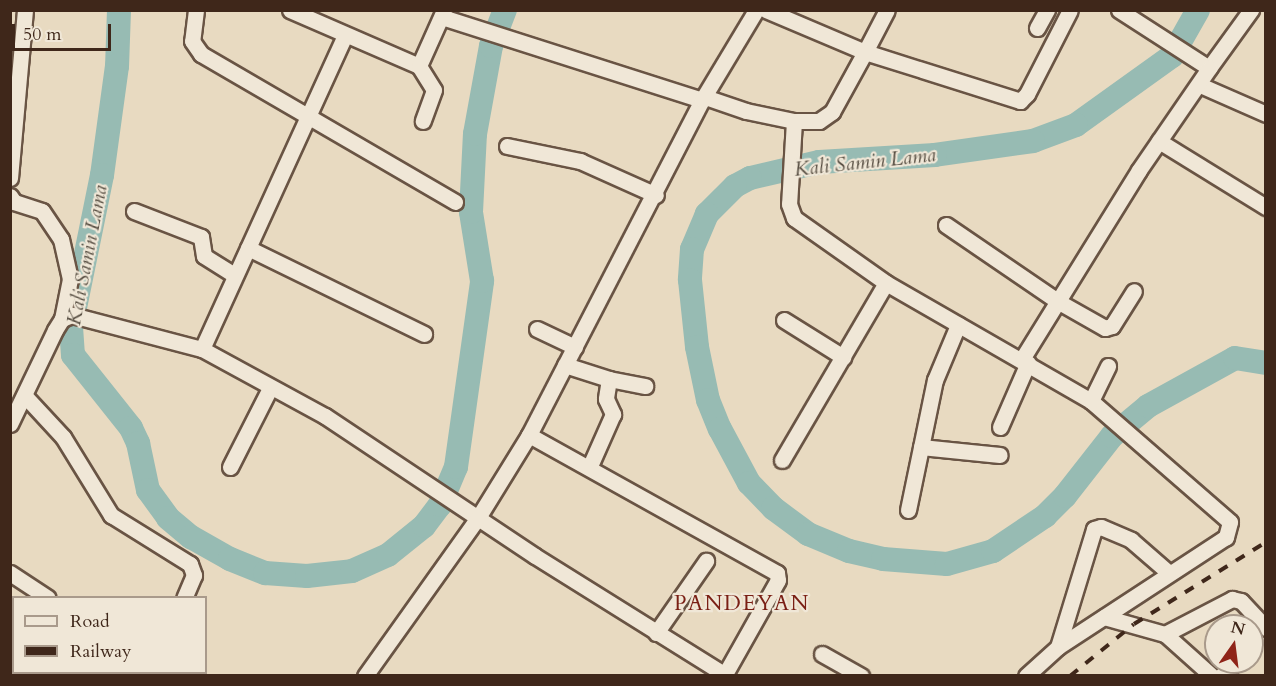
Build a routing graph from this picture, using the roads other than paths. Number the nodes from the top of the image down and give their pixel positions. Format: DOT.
graph roads {
  1 [pos="25,10"];
  2 [pos="196,10"];
  3 [pos="290,10"];
  4 [pos="756,10"];
  5 [pos="766,10"];
  6 [pos="887,10"];
  7 [pos="1047,10"];
  8 [pos="1070,10"];
  9 [pos="1119,10"];
  10 [pos="1251,10"];
  11 [pos="443,14"];
  12 [pos="1037,28"];
  13 [pos="345,35"];
  14 [pos="865,52"];
  15 [pos="419,66"];
  16 [pos="1209,68"];
  17 [pos="1200,85"];
  18 [pos="703,99"];
  19 [pos="1266,114"];
  20 [pos="308,120"];
  21 [pos="423,121"];
  22 [pos="794,121"];
  23 [pos="1159,141"];
  24 [pos="507,146"];
  25 [pos="10,178"];
  26 [pos="656,195"];
  27 [pos="10,196"];
  28 [pos="455,202"];
  29 [pos="1266,207"];
  30 [pos="134,211"];
  31 [pos="946,225"];
  32 [pos="248,248"];
  33 [pos="235,275"];
  34 [pos="886,283"];
  35 [pos="1134,291"];
  36 [pos="1059,302"];
  37 [pos="62,319"];
  38 [pos="784,320"];
  39 [pos="958,326"];
  40 [pos="537,329"];
  41 [pos="424,334"];
  42 [pos="575,347"];
  43 [pos="202,349"];
  44 [pos="843,357"];
  45 [pos="1025,361"];
  46 [pos="565,365"];
  47 [pos="1108,366"];
  48 [pos="609,379"];
  49 [pos="645,386"];
  50 [pos="270,388"];
  51 [pos="25,396"];
  52 [pos="1091,401"];
  53 [pos="10,424"];
  54 [pos="1000,427"];
  55 [pos="529,435"];
  56 [pos="921,447"];
  57 [pos="1000,455"];
  58 [pos="782,460"];
  59 [pos="590,466"];
  60 [pos="230,467"];
  61 [pos="908,510"];
  62 [pos="479,516"];
  63 [pos="706,561"];
  64 [pos="1168,572"];
  65 [pos="10,573"];
  66 [pos="46,596"];
  67 [pos="184,596"];
  68 [pos="1104,617"];
  69 [pos="1266,628"];
  70 [pos="656,633"];
  71 [pos="1165,634"];
  72 [pos="1058,647"];
  73 [pos="822,654"];
  74 [pos="365,675"];
  75 [pos="726,675"];
  76 [pos="861,675"];
  77 [pos="1026,675"];
  78 [pos="1212,675"];
  1 -- 25 [label="street"];
  2 -- 20 [label="street"];
  3 -- 13 [label="street"];
  4 -- 18 [label="street"];
  5 -- 14 [label="street"];
  6 -- 14 [label="street"];
  7 -- 12 [label="street"];
  8 -- 14 [label="street"];
  9 -- 16 [label="street"];
  10 -- 16 [label="street"];
  11 -- 15 [label="street"];
  11 -- 18 [label="street"];
  13 -- 15 [label="street"];
  13 -- 20 [label="street"];
  14 -- 22 [label="street"];
  15 -- 21 [label="street"];
  16 -- 17 [label="street"];
  17 -- 19 [label="street"];
  17 -- 23 [label="street"];
  18 -- 22 [label="street"];
  18 -- 26 [label="street"];
  20 -- 28 [label="street"];
  20 -- 32 [label="street"];
  22 -- 34 [label="street"];
  23 -- 29 [label="street"];
  23 -- 36 [label="street"];
  24 -- 26 [label="street"];
  26 -- 42 [label="street"];
  27 -- 37 [label="street"];
  30 -- 33 [label="street"];
  31 -- 36 [label="street"];
  32 -- 33 [label="street"];
  32 -- 41 [label="street"];
  33 -- 43 [label="street"];
  34 -- 39 [label="street"];
  34 -- 44 [label="street"];
  35 -- 36 [label="street"];
  36 -- 45 [label="street"];
  37 -- 43 [label="street"];
  37 -- 51 [label="street"];
  38 -- 44 [label="street"];
  39 -- 45 [label="street"];
  39 -- 56 [label="street"];
  40 -- 42 [label="street"];
  42 -- 46 [label="street"];
  43 -- 50 [label="street"];
  44 -- 58 [label="street"];
  45 -- 52 [label="street"];
  45 -- 54 [label="street"];
  46 -- 48 [label="street"];
  46 -- 55 [label="street"];
  47 -- 52 [label="street"];
  48 -- 49 [label="street"];
  48 -- 59 [label="street"];
  50 -- 60 [label="street"];
  50 -- 62 [label="street"];
  51 -- 53 [label="street"];
  51 -- 67 [label="street"];
  52 -- 64 [label="street"];
  55 -- 59 [label="street"];
  55 -- 62 [label="street"];
  56 -- 57 [label="street"];
  56 -- 61 [label="street"];
  59 -- 75 [label="street"];
  62 -- 70 [label="street"];
  62 -- 74 [label="street"];
  63 -- 70 [label="street"];
  64 -- 68 [label="street"];
  64 -- 72 [label="street"];
  65 -- 66 [label="street"];
  68 -- 71 [label="street"];
  68 -- 72 [label="street"];
  69 -- 71 [label="street"];
  70 -- 75 [label="street"];
  71 -- 78 [label="street"];
  72 -- 77 [label="street"];
  73 -- 76 [label="street"];
}
